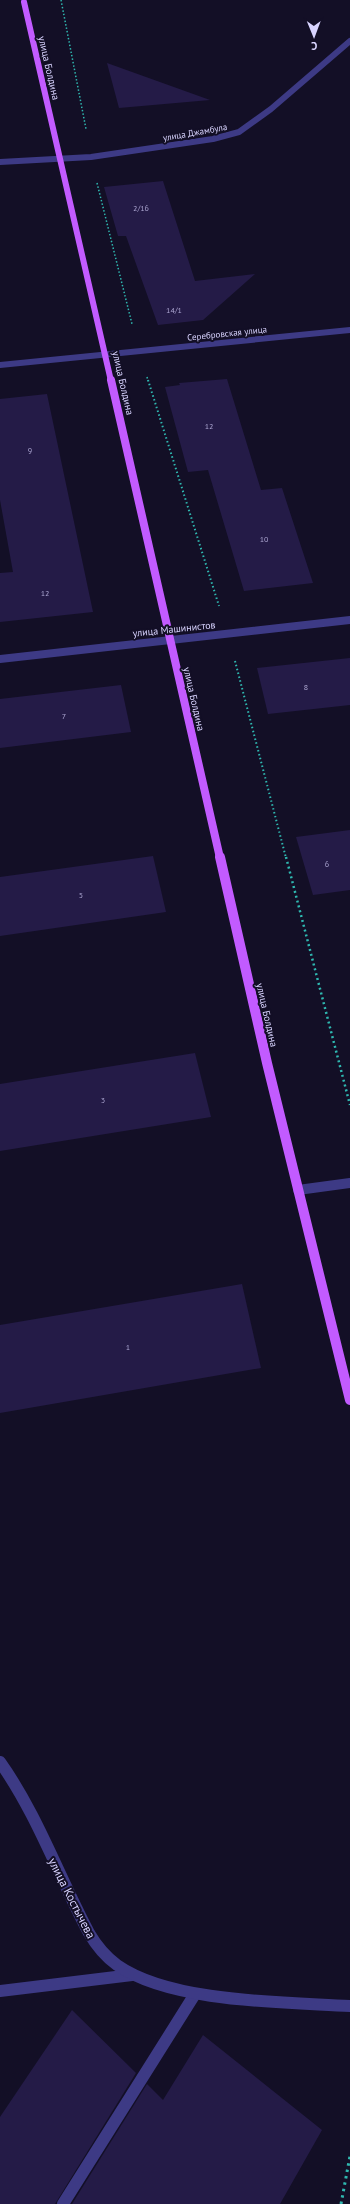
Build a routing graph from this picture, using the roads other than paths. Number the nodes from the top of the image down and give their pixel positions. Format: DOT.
graph roads {
  1 [pos="23,1"];
  2 [pos="350,41"];
  3 [pos="60,158"];
  4 [pos="0,162"];
  5 [pos="350,330"];
  6 [pos="106,356"];
  7 [pos="0,365"];
  8 [pos="350,620"];
  9 [pos="170,641"];
  10 [pos="0,659"];
  11 [pos="350,1183"];
  12 [pos="298,1190"];
  13 [pos="350,1400"];
  14 [pos="0,1762"];
  15 [pos="132,1975"];
  16 [pos="0,1991"];
  17 [pos="195,1994"];
  18 [pos="350,2006"];
  19 [pos="63,2204"];
  1 -- 3 [label="main road, улица Болдина"];
  2 -- 3 [label="street, улица Джамбула"];
  3 -- 4 [label="street, улица Джамбула"];
  3 -- 6 [label="main road, улица Болдина"];
  5 -- 6 [label="street, Серебровская улица"];
  6 -- 7 [label="street, Серебровская улица"];
  6 -- 9 [label="main road, улица Болдина"];
  8 -- 9 [label="street, улица Машинистов"];
  9 -- 10 [label="street, улица Машинистов"];
  9 -- 12 [label="main road, улица Болдина"];
  11 -- 12 [label="street"];
  12 -- 13 [label="main road, улица Болдина"];
  14 -- 15 [label="street, улица Костычева"];
  15 -- 16 [label="street"];
  15 -- 17 [label="street, улица Костычева"];
  17 -- 18 [label="street, улица Костычева"];
  17 -- 19 [label="street"];
}
